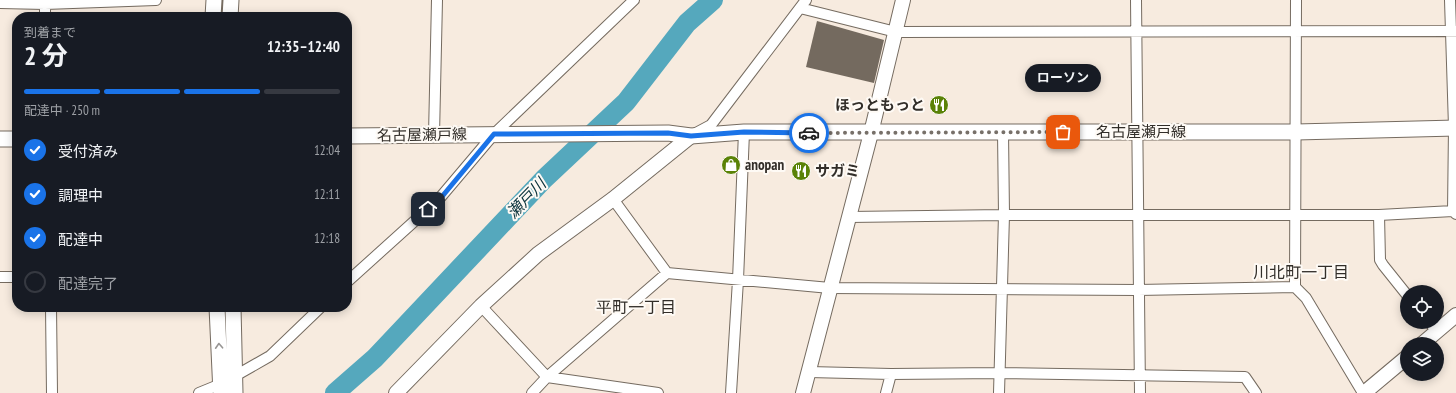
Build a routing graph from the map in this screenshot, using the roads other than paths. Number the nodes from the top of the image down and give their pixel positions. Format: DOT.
graph roads {
  1 [pos="156,0"];
  2 [pos="214,0"];
  3 [pos="231,0"];
  4 [pos="437,0"];
  5 [pos="634,0"];
  6 [pos="904,0"];
  7 [pos="1136,0"];
  8 [pos="1296,0"];
  9 [pos="1450,0"];
  10 [pos="45,2"];
  11 [pos="0,3"];
  12 [pos="803,4"];
  13 [pos="213,12"];
  14 [pos="230,12"];
  15 [pos="896,32"];
  16 [pos="1136,32"];
  17 [pos="1296,32"];
  18 [pos="1453,32"];
  19 [pos="1455,128"];
  20 [pos="744,132"];
  21 [pos="1003,132"];
  22 [pos="1138,132"];
  23 [pos="1296,132"];
  24 [pos="871,133"];
  25 [pos="494,134"];
  26 [pos="434,135"];
  27 [pos="352,136"];
  28 [pos="691,136"];
  29 [pos="12,138"];
  30 [pos="0,139"];
  31 [pos="613,199"];
  32 [pos="1455,212"];
  33 [pos="1004,215"];
  34 [pos="1295,215"];
  35 [pos="1379,215"];
  36 [pos="1138,216"];
  37 [pos="849,217"];
  38 [pos="352,273"];
  39 [pos="667,273"];
  40 [pos="0,277"];
  41 [pos="12,277"];
  42 [pos="738,280"];
  43 [pos="1400,286"];
  44 [pos="1295,287"];
  45 [pos="830,288"];
  46 [pos="1002,289"];
  47 [pos="1138,290"];
  48 [pos="481,306"];
  49 [pos="51,312"];
  50 [pos="217,312"];
  51 [pos="233,312"];
  52 [pos="316,312"];
  53 [pos="1456,315"];
  54 [pos="1444,321"];
  55 [pos="1400,363"];
  56 [pos="809,372"];
  57 [pos="1000,373"];
  58 [pos="891,374"];
  59 [pos="1140,375"];
  60 [pos="234,376"];
  61 [pos="547,377"];
  62 [pos="221,389"];
  63 [pos="52,393"];
  64 [pos="199,393"];
  65 [pos="235,393"];
  66 [pos="396,393"];
  67 [pos="532,393"];
  68 [pos="658,393"];
  69 [pos="731,393"];
  70 [pos="803,393"];
  71 [pos="886,393"];
  72 [pos="999,393"];
  73 [pos="1140,393"];
  74 [pos="1256,393"];
  75 [pos="1364,393"];
  1 -- 10 [label="street"];
  2 -- 13 [label="main road"];
  3 -- 14 [label="main road"];
  4 -- 26 [label="street"];
  5 -- 25 [label="street"];
  6 -- 15 [label="street"];
  7 -- 16 [label="street"];
  8 -- 17 [label="street"];
  9 -- 18 [label="street"];
  10 -- 11 [label="street"];
  12 -- 15 [label="street"];
  12 -- 28 [label="street"];
  15 -- 16 [label="street"];
  15 -- 24 [label="street"];
  16 -- 17 [label="street"];
  16 -- 22 [label="street"];
  17 -- 18 [label="street"];
  17 -- 23 [label="street"];
  18 -- 19 [label="street"];
  19 -- 23 [label="main road, 名古屋瀬戸線"];
  19 -- 32 [label="street"];
  20 -- 24 [label="main road, 名古屋瀬戸線"];
  20 -- 28 [label="main road, 名古屋瀬戸線"];
  20 -- 42 [label="street"];
  21 -- 22 [label="main road, 名古屋瀬戸線"];
  21 -- 24 [label="main road, 名古屋瀬戸線"];
  21 -- 33 [label="street"];
  22 -- 23 [label="main road, 名古屋瀬戸線"];
  22 -- 36 [label="street"];
  23 -- 34 [label="street"];
  24 -- 37 [label="street"];
  25 -- 26 [label="main road, 名古屋瀬戸線"];
  25 -- 28 [label="main road, 名古屋瀬戸線"];
  25 -- 38 [label="street"];
  26 -- 27 [label="main road, 名古屋瀬戸線"];
  28 -- 31 [label="street"];
  29 -- 30 [label="main road"];
  31 -- 39 [label="street"];
  31 -- 48 [label="street"];
  32 -- 35 [label="street"];
  33 -- 36 [label="street"];
  33 -- 37 [label="street"];
  33 -- 46 [label="street"];
  34 -- 35 [label="street"];
  34 -- 36 [label="street"];
  34 -- 44 [label="street"];
  35 -- 43 [label="street"];
  36 -- 47 [label="street"];
  37 -- 45 [label="street"];
  39 -- 42 [label="street"];
  39 -- 61 [label="street"];
  40 -- 41 [label="street"];
  42 -- 45 [label="street"];
  42 -- 69 [label="street"];
  44 -- 47 [label="street"];
  44 -- 75 [label="street"];
  45 -- 46 [label="street"];
  45 -- 56 [label="street"];
  46 -- 47 [label="street"];
  46 -- 57 [label="street"];
  47 -- 59 [label="street"];
  48 -- 61 [label="street"];
  48 -- 66 [label="street"];
  49 -- 63 [label="street"];
  62 -- 50 [label="main road, one-way"];
  51 -- 60 [label="main road"];
  52 -- 60 [label="street"];
  53 -- 54 [label="street"];
  55 -- 75 [label="street"];
  56 -- 58 [label="street"];
  56 -- 70 [label="street"];
  57 -- 58 [label="street"];
  57 -- 59 [label="street"];
  57 -- 72 [label="street"];
  58 -- 71 [label="street"];
  59 -- 73 [label="street"];
  59 -- 74 [label="street"];
  60 -- 65 [label="main road"];
  61 -- 67 [label="street"];
  61 -- 68 [label="street"];
  62 -- 64 [label="street"];
}
